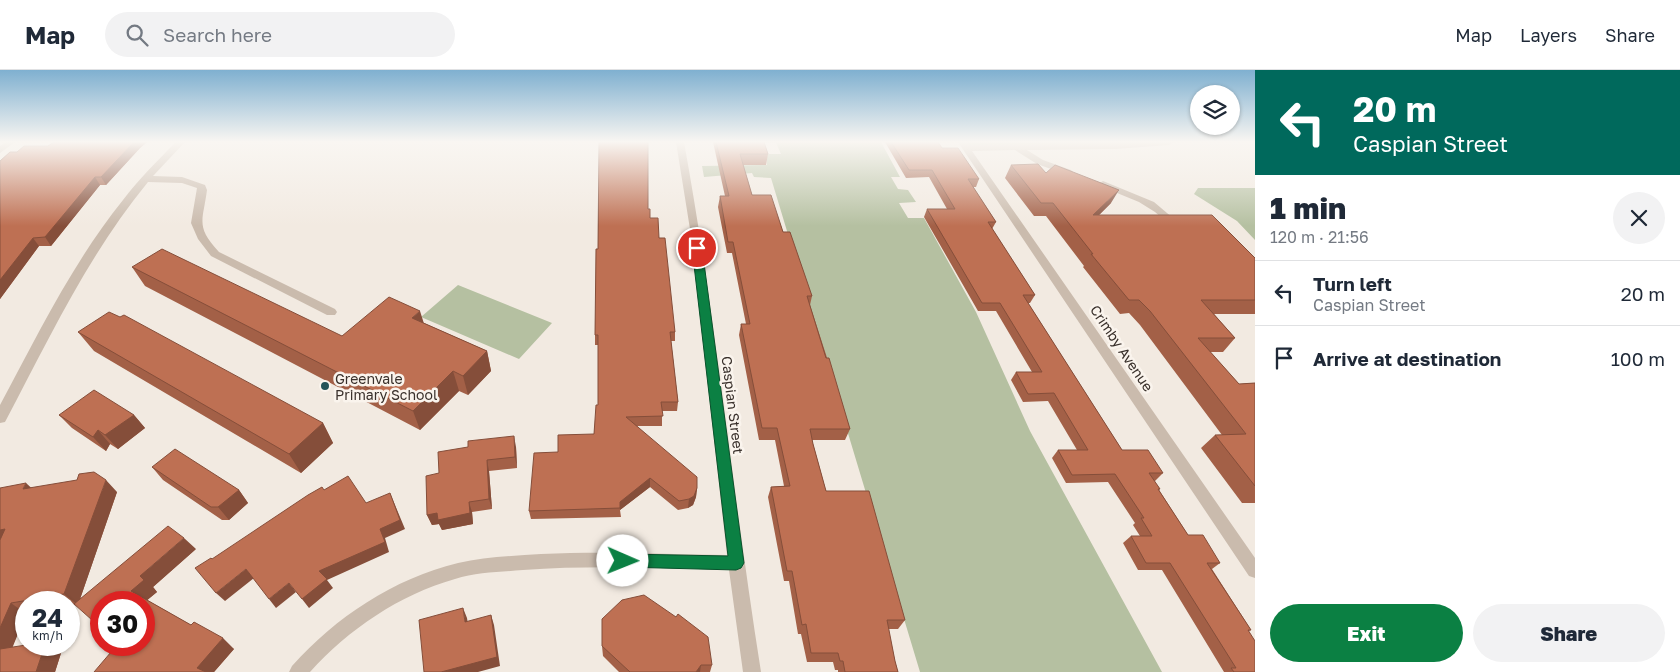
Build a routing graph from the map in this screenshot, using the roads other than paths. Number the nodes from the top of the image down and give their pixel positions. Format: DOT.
graph roads {
  1 [pos="154,170"];
  2 [pos="685,170"];
  3 [pos="981,170"];
  4 [pos="1063,170"];
  5 [pos="1074,174"];
  6 [pos="145,179"];
  7 [pos="1092,180"];
  8 [pos="1175,224"];
  9 [pos="331,312"];
  10 [pos="0,418"];
  11 [pos="736,563"];
  12 [pos="1255,572"];
  13 [pos="298,672"];
  14 [pos="752,672"];
  1 -- 6 [label="street"];
  2 -- 11 [label="street, Caspian Street"];
  3 -- 12 [label="street, Crimby Avenue"];
  4 -- 5 [label="street"];
  6 -- 9 [label="street"];
  6 -- 10 [label="street"];
  7 -- 8 [label="street"];
  11 -- 13 [label="street"];
  11 -- 14 [label="street, Caspian Street"];
}
